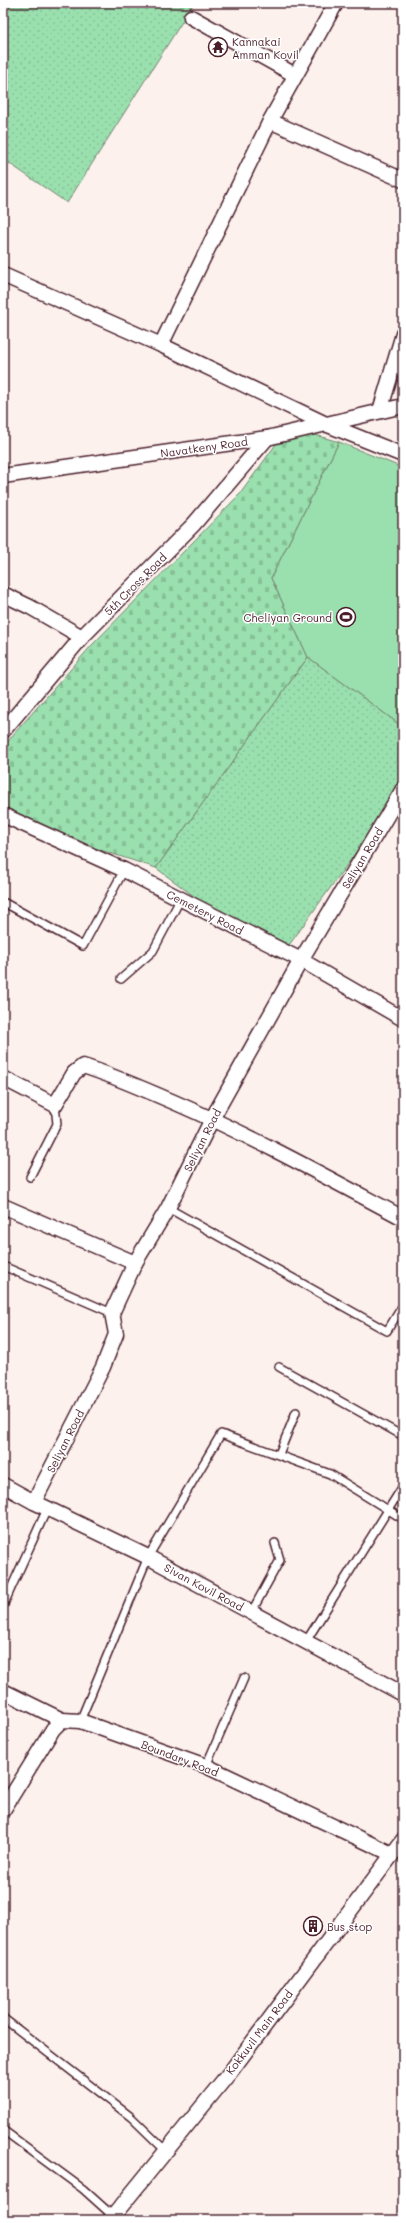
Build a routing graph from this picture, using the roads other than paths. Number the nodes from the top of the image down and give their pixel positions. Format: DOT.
graph roads {
  1 [pos="336,3"];
  2 [pos="191,17"];
  3 [pos="295,75"];
  4 [pos="270,121"];
  5 [pos="403,180"];
  6 [pos="3,275"];
  7 [pos="403,334"];
  8 [pos="161,345"];
  9 [pos="403,406"];
  10 [pos="380,410"];
  11 [pos="328,424"];
  12 [pos="267,438"];
  13 [pos="403,455"];
  14 [pos="3,476"];
  15 [pos="3,594"];
  16 [pos="82,637"];
  17 [pos="3,731"];
  18 [pos="403,789"];
  19 [pos="3,814"];
  20 [pos="124,870"];
  21 [pos="180,900"];
  22 [pos="3,902"];
  23 [pos="301,960"];
  24 [pos="121,979"];
  25 [pos="403,1019"];
  26 [pos="3,1078"];
  27 [pos="55,1104"];
  28 [pos="212,1119"];
  29 [pos="30,1177"];
  30 [pos="3,1206"];
  31 [pos="168,1208"];
  32 [pos="403,1218"];
  33 [pos="135,1263"];
  34 [pos="3,1266"];
  35 [pos="403,1305"];
  36 [pos="112,1313"];
  37 [pos="279,1367"];
  38 [pos="296,1412"];
  39 [pos="403,1436"];
  40 [pos="279,1454"];
  41 [pos="3,1485"];
  42 [pos="403,1486"];
  43 [pos="34,1502"];
  44 [pos="47,1509"];
  45 [pos="388,1509"];
  46 [pos="403,1519"];
  47 [pos="275,1543"];
  48 [pos="148,1557"];
  49 [pos="3,1606"];
  50 [pos="251,1613"];
  51 [pos="305,1643"];
  52 [pos="244,1678"];
  53 [pos="3,1691"];
  54 [pos="403,1694"];
  55 [pos="62,1720"];
  56 [pos="80,1721"];
  57 [pos="206,1766"];
  58 [pos="3,1810"];
  59 [pos="403,1840"];
  60 [pos="392,1854"];
  61 [pos="3,2018"];
  62 [pos="3,2130"];
  63 [pos="166,2151"];
  64 [pos="111,2218"];
  1 -- 3 [label="street"];
  2 -- 3 [label="street"];
  3 -- 4 [label="street"];
  4 -- 5 [label="street"];
  4 -- 8 [label="street"];
  6 -- 8 [label="street"];
  7 -- 10 [label="street"];
  8 -- 11 [label="street"];
  9 -- 10 [label="street, Navatkeny Road"];
  10 -- 11 [label="street, Navatkeny Road"];
  11 -- 12 [label="street, Navatkeny Road"];
  11 -- 13 [label="street"];
  12 -- 14 [label="street, Navatkeny Road"];
  12 -- 16 [label="street, 5th Cross Road"];
  15 -- 16 [label="street"];
  16 -- 17 [label="street, 5th Cross Road"];
  18 -- 23 [label="street, Seliyan Road"];
  19 -- 20 [label="street, Cemetery Road"];
  20 -- 21 [label="street, Cemetery Road"];
  20 -- 22 [label="lane"];
  21 -- 23 [label="street, Cemetery Road"];
  21 -- 24 [label="lane"];
  23 -- 25 [label="street, Cemetery Road"];
  23 -- 28 [label="street, Seliyan Road"];
  26 -- 27 [label="street"];
  27 -- 28 [label="street"];
  27 -- 29 [label="lane"];
  28 -- 31 [label="street, Seliyan Road"];
  28 -- 32 [label="street"];
  30 -- 33 [label="street"];
  31 -- 33 [label="street, Seliyan Road"];
  31 -- 35 [label="lane"];
  33 -- 36 [label="street, Seliyan Road"];
  34 -- 36 [label="lane"];
  36 -- 43 [label="street, Seliyan Road"];
  37 -- 39 [label="lane"];
  38 -- 40 [label="lane"];
  40 -- 45 [label="lane"];
  40 -- 48 [label="lane"];
  41 -- 43 [label="street, Sivan Kovil Road"];
  42 -- 45 [label="lane"];
  43 -- 44 [label="street, Sivan Kovil Road"];
  44 -- 48 [label="street, Sivan Kovil Road"];
  44 -- 49 [label="lane"];
  45 -- 46 [label="lane"];
  45 -- 51 [label="lane"];
  47 -- 50 [label="lane"];
  48 -- 50 [label="street, Sivan Kovil Road"];
  48 -- 56 [label="lane"];
  50 -- 51 [label="street, Sivan Kovil Road"];
  51 -- 54 [label="street, Sivan Kovil Road"];
  52 -- 57 [label="lane"];
  53 -- 55 [label="street"];
  55 -- 56 [label="street, Boundary Road"];
  55 -- 58 [label="street"];
  56 -- 57 [label="street, Boundary Road"];
  57 -- 60 [label="street, Boundary Road"];
  59 -- 60 [label="street, Kokkuvil Main Road"];
  60 -- 63 [label="street, Kokkuvil Main Road"];
  61 -- 63 [label="lane"];
  62 -- 64 [label="lane"];
  63 -- 64 [label="street, Kokkuvil Main Road"];
}
